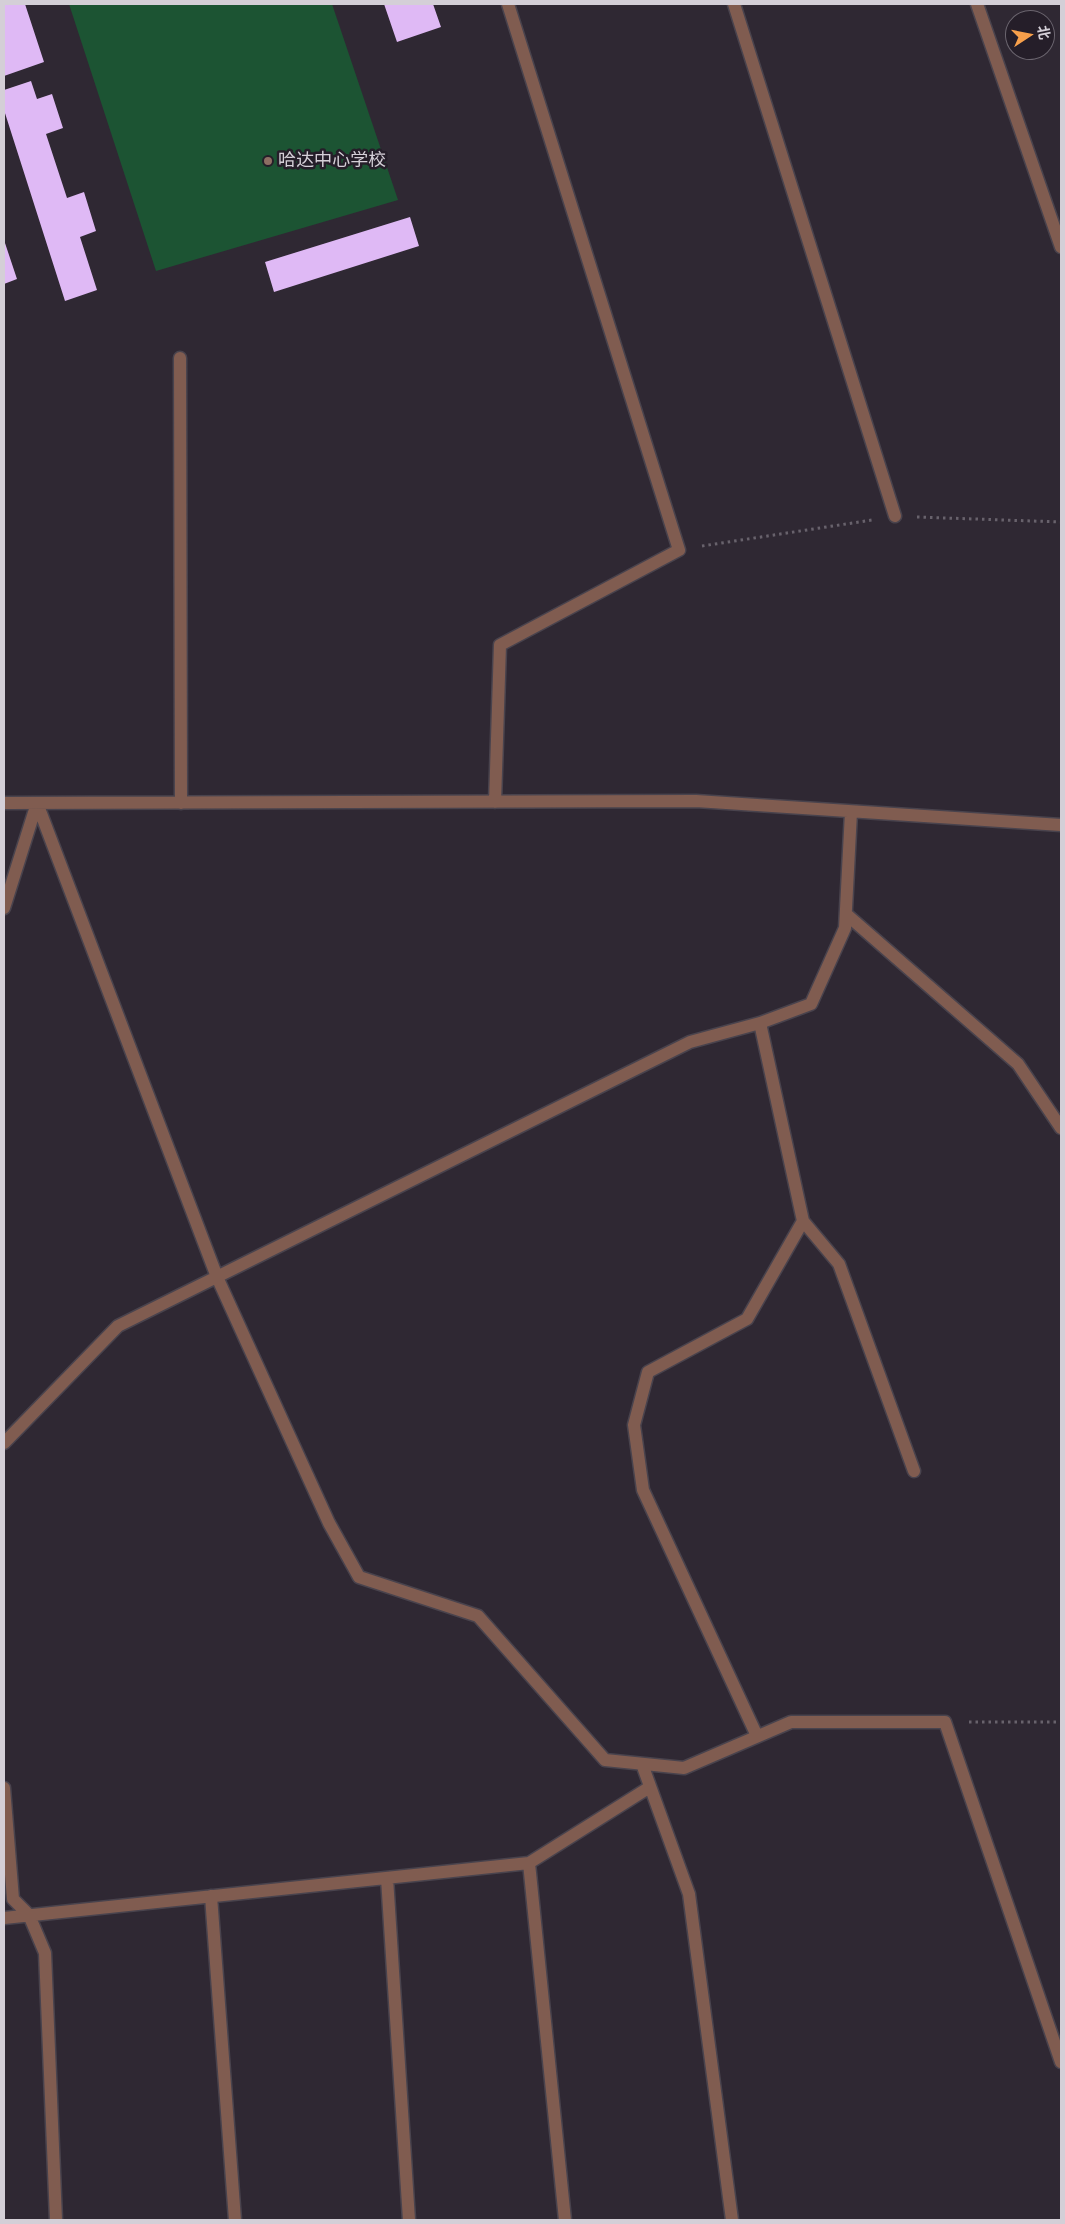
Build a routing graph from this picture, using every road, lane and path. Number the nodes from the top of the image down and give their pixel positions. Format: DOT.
graph roads {
  1 [pos="508,4"];
  2 [pos="734,4"];
  3 [pos="977,4"];
  4 [pos="1061,247"];
  5 [pos="180,358"];
  6 [pos="895,516"];
  7 [pos="1061,522"];
  8 [pos="680,550"];
  9 [pos="495,802"];
  10 [pos="37,803"];
  11 [pos="181,803"];
  12 [pos="4,804"];
  13 [pos="850,812"];
  14 [pos="1061,825"];
  15 [pos="4,908"];
  16 [pos="846,914"];
  17 [pos="760,1023"];
  18 [pos="1061,1128"];
  19 [pos="803,1221"];
  20 [pos="217,1277"];
  21 [pos="4,1443"];
  22 [pos="914,1471"];
  23 [pos="945,1722"];
  24 [pos="1061,1722"];
  25 [pos="757,1736"];
  26 [pos="642,1764"];
  27 [pos="650,1787"];
  28 [pos="4,1788"];
  29 [pos="528,1863"];
  30 [pos="387,1878"];
  31 [pos="211,1896"];
  32 [pos="29,1915"];
  33 [pos="4,1918"];
  34 [pos="1061,2062"];
  35 [pos="56,2220"];
  36 [pos="235,2220"];
  37 [pos="409,2220"];
  38 [pos="565,2220"];
  39 [pos="732,2220"];
  1 -- 8 [label="street"];
  2 -- 6 [label="street"];
  3 -- 4 [label="street"];
  5 -- 11 [label="street"];
  6 -- 7 [label="path"];
  6 -- 8 [label="path"];
  8 -- 9 [label="street"];
  9 -- 11 [label="street"];
  9 -- 13 [label="street"];
  10 -- 11 [label="street"];
  10 -- 12 [label="street"];
  10 -- 15 [label="street"];
  10 -- 20 [label="street"];
  13 -- 14 [label="street"];
  13 -- 16 [label="street"];
  16 -- 17 [label="street"];
  16 -- 18 [label="street"];
  17 -- 19 [label="street"];
  17 -- 20 [label="street"];
  19 -- 22 [label="street"];
  19 -- 25 [label="street"];
  20 -- 21 [label="street"];
  20 -- 26 [label="street"];
  23 -- 24 [label="path"];
  23 -- 25 [label="street"];
  23 -- 34 [label="street"];
  25 -- 26 [label="street"];
  26 -- 27 [label="street"];
  27 -- 29 [label="street"];
  27 -- 39 [label="street"];
  28 -- 32 [label="street"];
  29 -- 30 [label="street"];
  29 -- 38 [label="street"];
  30 -- 31 [label="street"];
  30 -- 37 [label="street"];
  31 -- 32 [label="street"];
  31 -- 36 [label="street"];
  32 -- 33 [label="street"];
  32 -- 35 [label="street"];
}
